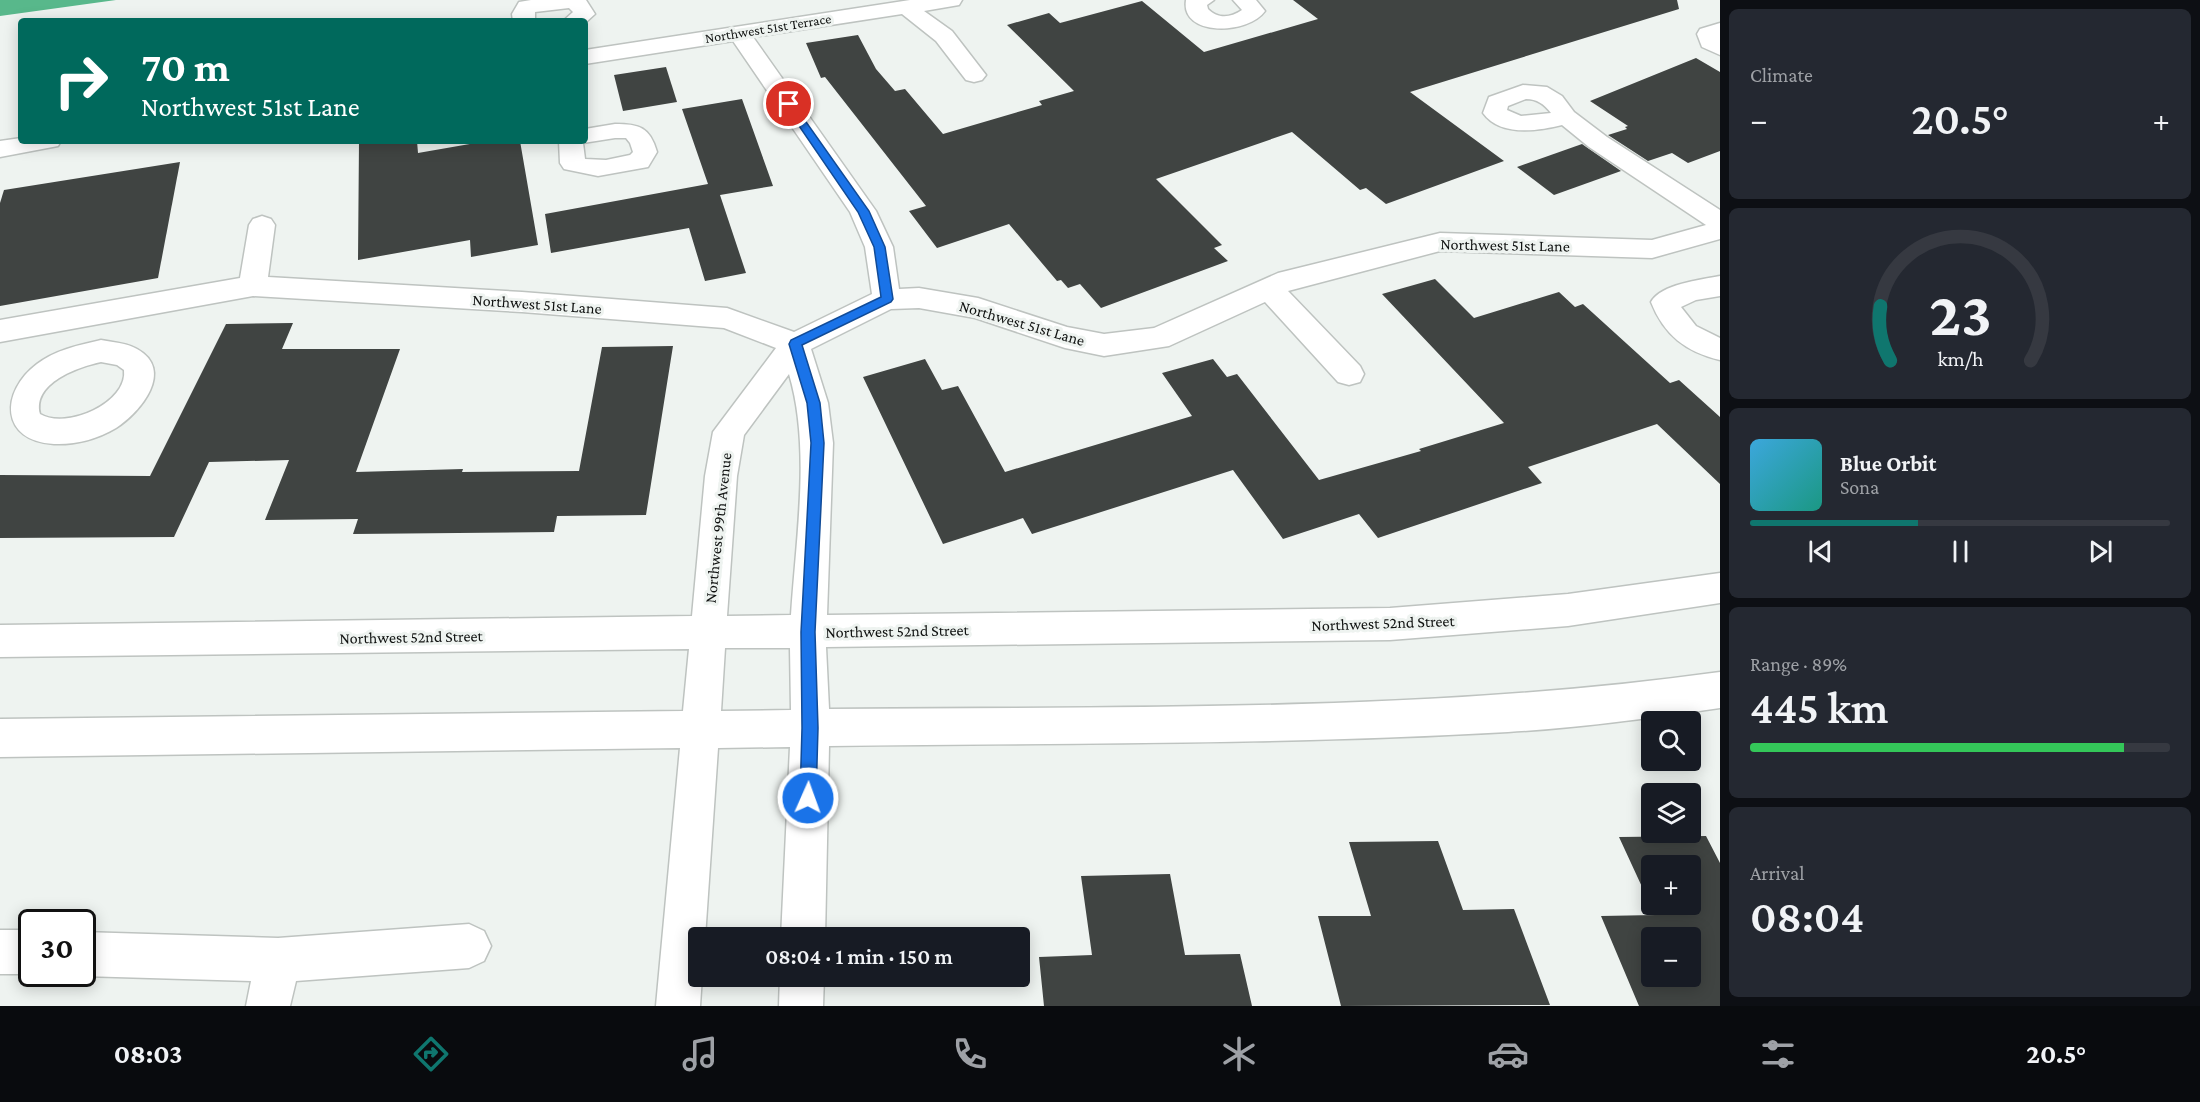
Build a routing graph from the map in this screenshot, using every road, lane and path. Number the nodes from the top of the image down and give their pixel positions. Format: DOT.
graph roads {
  1 [pos="951,0"];
  2 [pos="1203,0"];
  3 [pos="1244,0"];
  4 [pos="906,7"];
  5 [pos="848,8"];
  6 [pos="524,18"];
  7 [pos="578,18"];
  8 [pos="1720,30"];
  9 [pos="739,33"];
  10 [pos="1720,48"];
  11 [pos="588,57"];
  12 [pos="974,75"];
  13 [pos="1566,117"];
  14 [pos="588,136"];
  15 [pos="31,144"];
  16 [pos="571,144"];
  17 [pos="0,149"];
  18 [pos="1720,222"];
  19 [pos="262,225"];
  20 [pos="1720,230"];
  21 [pos="1672,270"];
  22 [pos="253,286"];
  23 [pos="1720,286"];
  24 [pos="1269,289"];
  25 [pos="887,299"];
  26 [pos="90,315"];
  27 [pos="0,331"];
  28 [pos="795,344"];
  29 [pos="1720,349"];
  30 [pos="82,355"];
  31 [pos="1348,374"];
  32 [pos="1720,588"];
  33 [pos="808,632"];
  34 [pos="708,634"];
  35 [pos="0,642"];
  36 [pos="1720,690"];
  37 [pos="810,728"];
  38 [pos="701,729"];
  39 [pos="0,738"];
  40 [pos="803,927"];
  41 [pos="469,946"];
  42 [pos="0,951"];
  43 [pos="18,952"];
  44 [pos="96,954"];
  45 [pos="278,960"];
  46 [pos="802,987"];
  47 [pos="267,1006"];
  48 [pos="678,1006"];
  49 [pos="801,1006"];
  1 -- 4 [label="street, Northwest 51st Terrace"];
  2 -- 3 [label="street"];
  4 -- 5 [label="street, Northwest 51st Terrace"];
  4 -- 12 [label="street"];
  5 -- 9 [label="street, Northwest 51st Terrace"];
  6 -- 7 [label="street"];
  8 -- 10 [label="street"];
  9 -- 11 [label="street, Northwest 51st Terrace"];
  9 -- 25 [label="street"];
  13 -- 18 [label="street"];
  14 -- 16 [label="street"];
  15 -- 17 [label="street"];
  19 -- 22 [label="street"];
  20 -- 21 [label="street, Northwest 51st Lane"];
  21 -- 23 [label="street"];
  21 -- 24 [label="street, Northwest 51st Lane"];
  21 -- 29 [label="street"];
  22 -- 26 [label="street, Northwest 51st Lane"];
  22 -- 28 [label="street, Northwest 51st Lane"];
  24 -- 25 [label="street, Northwest 51st Lane"];
  24 -- 31 [label="street"];
  25 -- 28 [label="street, Northwest 51st Lane"];
  26 -- 27 [label="street, Northwest 51st Lane"];
  26 -- 30 [label="street"];
  28 -- 33 [label="street"];
  28 -- 34 [label="street, Northwest 99th Avenue"];
  32 -- 33 [label="street, Northwest 52nd Street"];
  33 -- 34 [label="street, Northwest 52nd Street"];
  33 -- 37 [label="street"];
  34 -- 35 [label="street, Northwest 52nd Street"];
  34 -- 38 [label="street, Northwest 99th Avenue"];
  36 -- 37 [label="street"];
  37 -- 38 [label="street"];
  37 -- 40 [label="street"];
  38 -- 39 [label="street"];
  38 -- 48 [label="street, Northwest 99th Avenue"];
  41 -- 45 [label="street"];
  42 -- 43 [label="street"];
  44 -- 45 [label="street"];
  45 -- 47 [label="street"];
  46 -- 49 [label="street"];
}
